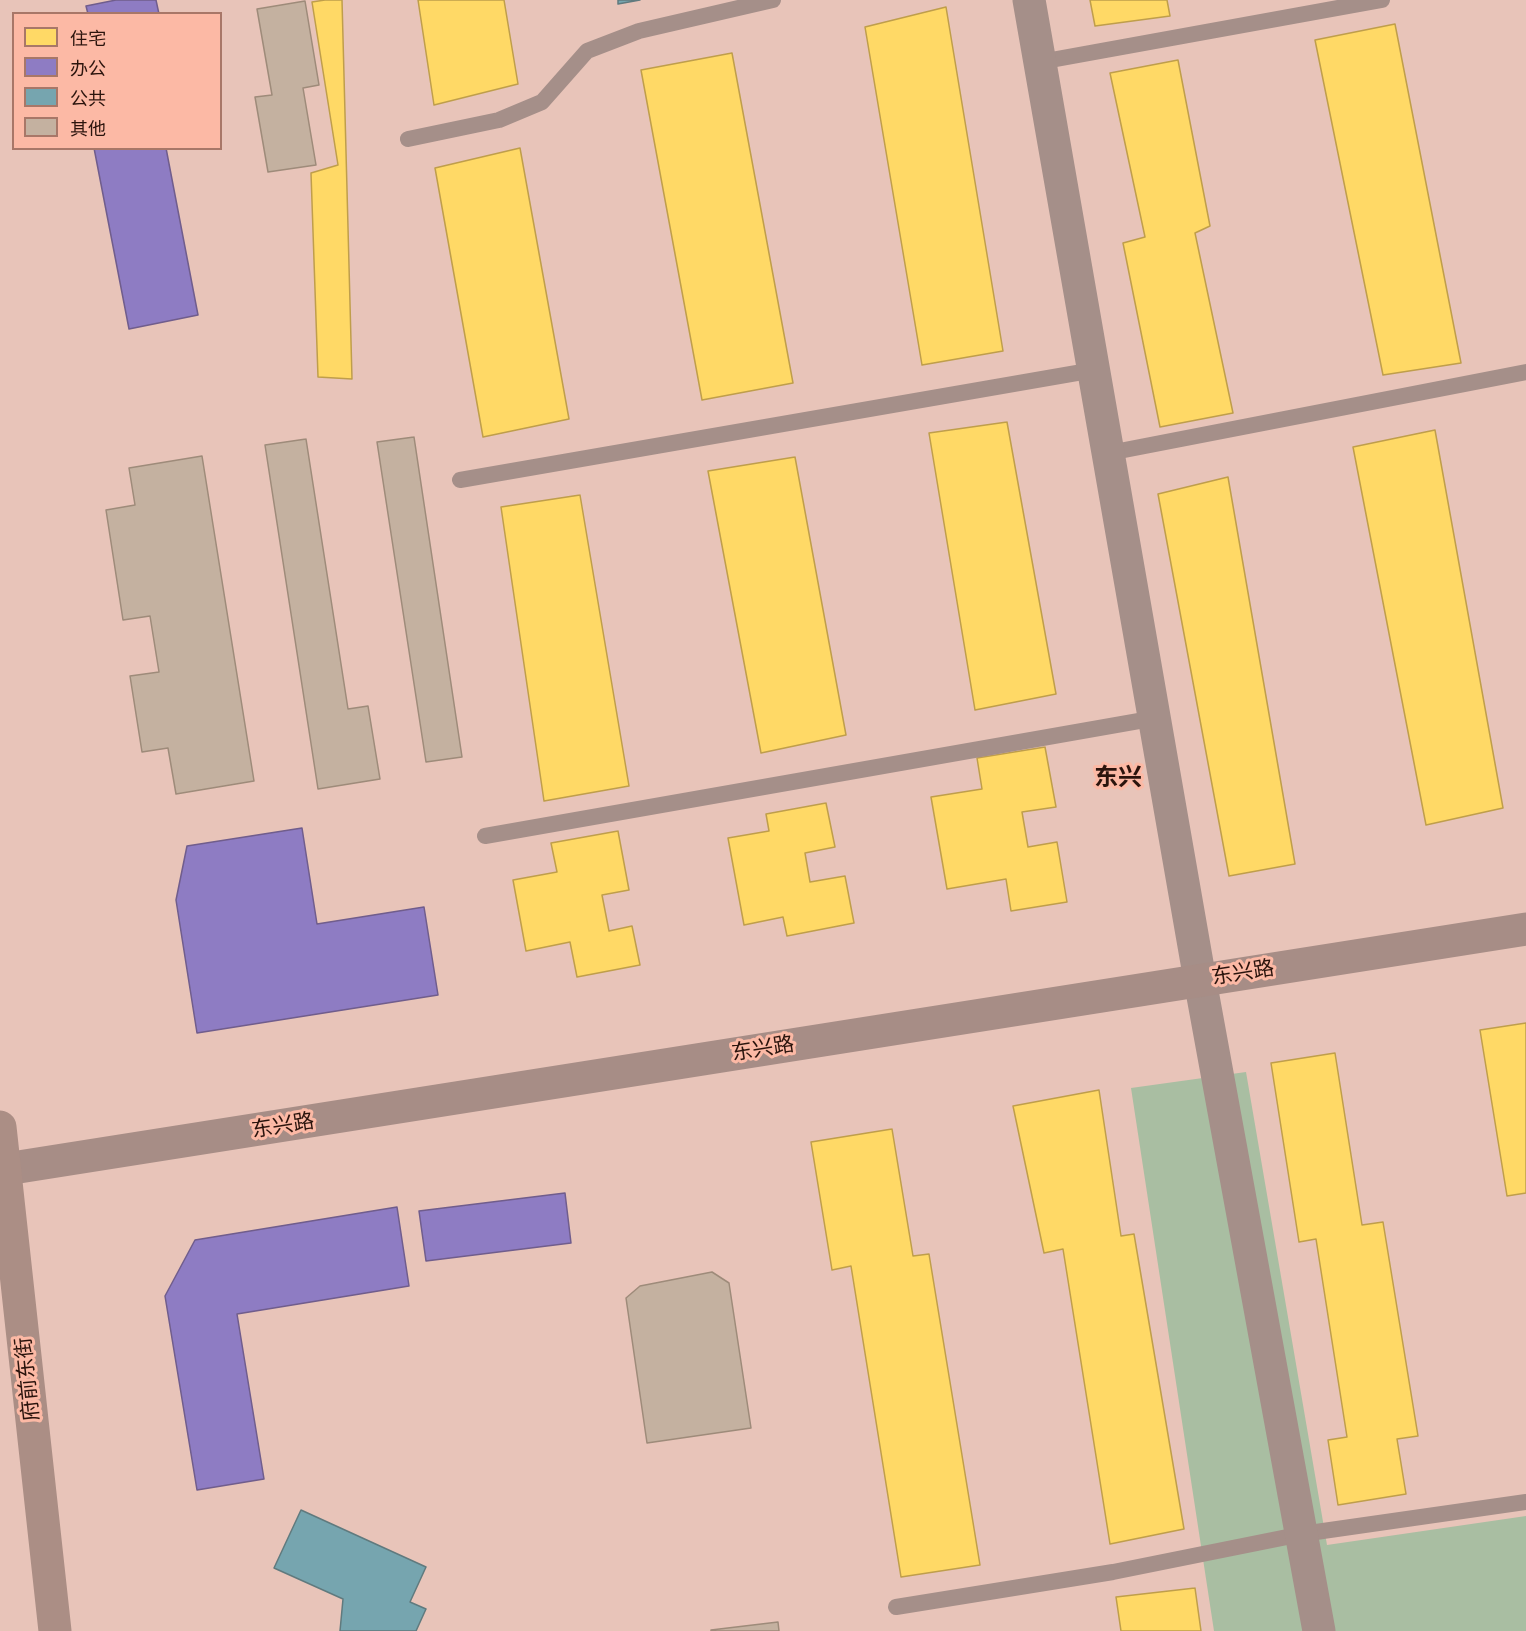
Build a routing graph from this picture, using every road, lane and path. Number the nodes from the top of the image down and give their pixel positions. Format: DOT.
graph roads {
  1 [pos="773,0"];
  2 [pos="1029,0"];
  3 [pos="1382,0"];
  4 [pos="1040,62"];
  5 [pos="408,139"];
  6 [pos="1094,370"];
  7 [pos="1526,372"];
  8 [pos="1109,453"];
  9 [pos="460,480"];
  10 [pos="1156,718"];
  11 [pos="485,836"];
  12 [pos="1526,929"];
  13 [pos="1200,980"];
  14 [pos="0,1127"];
  15 [pos="3,1170"];
  16 [pos="1526,1502"];
  17 [pos="1302,1534"];
  18 [pos="896,1607"];
  19 [pos="55,1631"];
  20 [pos="1319,1631"];
  1 -- 5 [label="lane"];
  2 -- 4 [label="street"];
  3 -- 4 [label="lane"];
  4 -- 6 [label="street"];
  6 -- 8 [label="street"];
  6 -- 9 [label="lane"];
  7 -- 8 [label="lane"];
  8 -- 10 [label="street"];
  10 -- 11 [label="lane"];
  10 -- 13 [label="street"];
  12 -- 13 [label="street, 东兴路"];
  13 -- 15 [label="street, 东兴路"];
  13 -- 17 [label="street"];
  14 -- 15 [label="main road, 府前东街"];
  15 -- 19 [label="main road, 府前东街"];
  16 -- 17 [label="lane"];
  17 -- 18 [label="lane"];
  17 -- 20 [label="street"];
}
